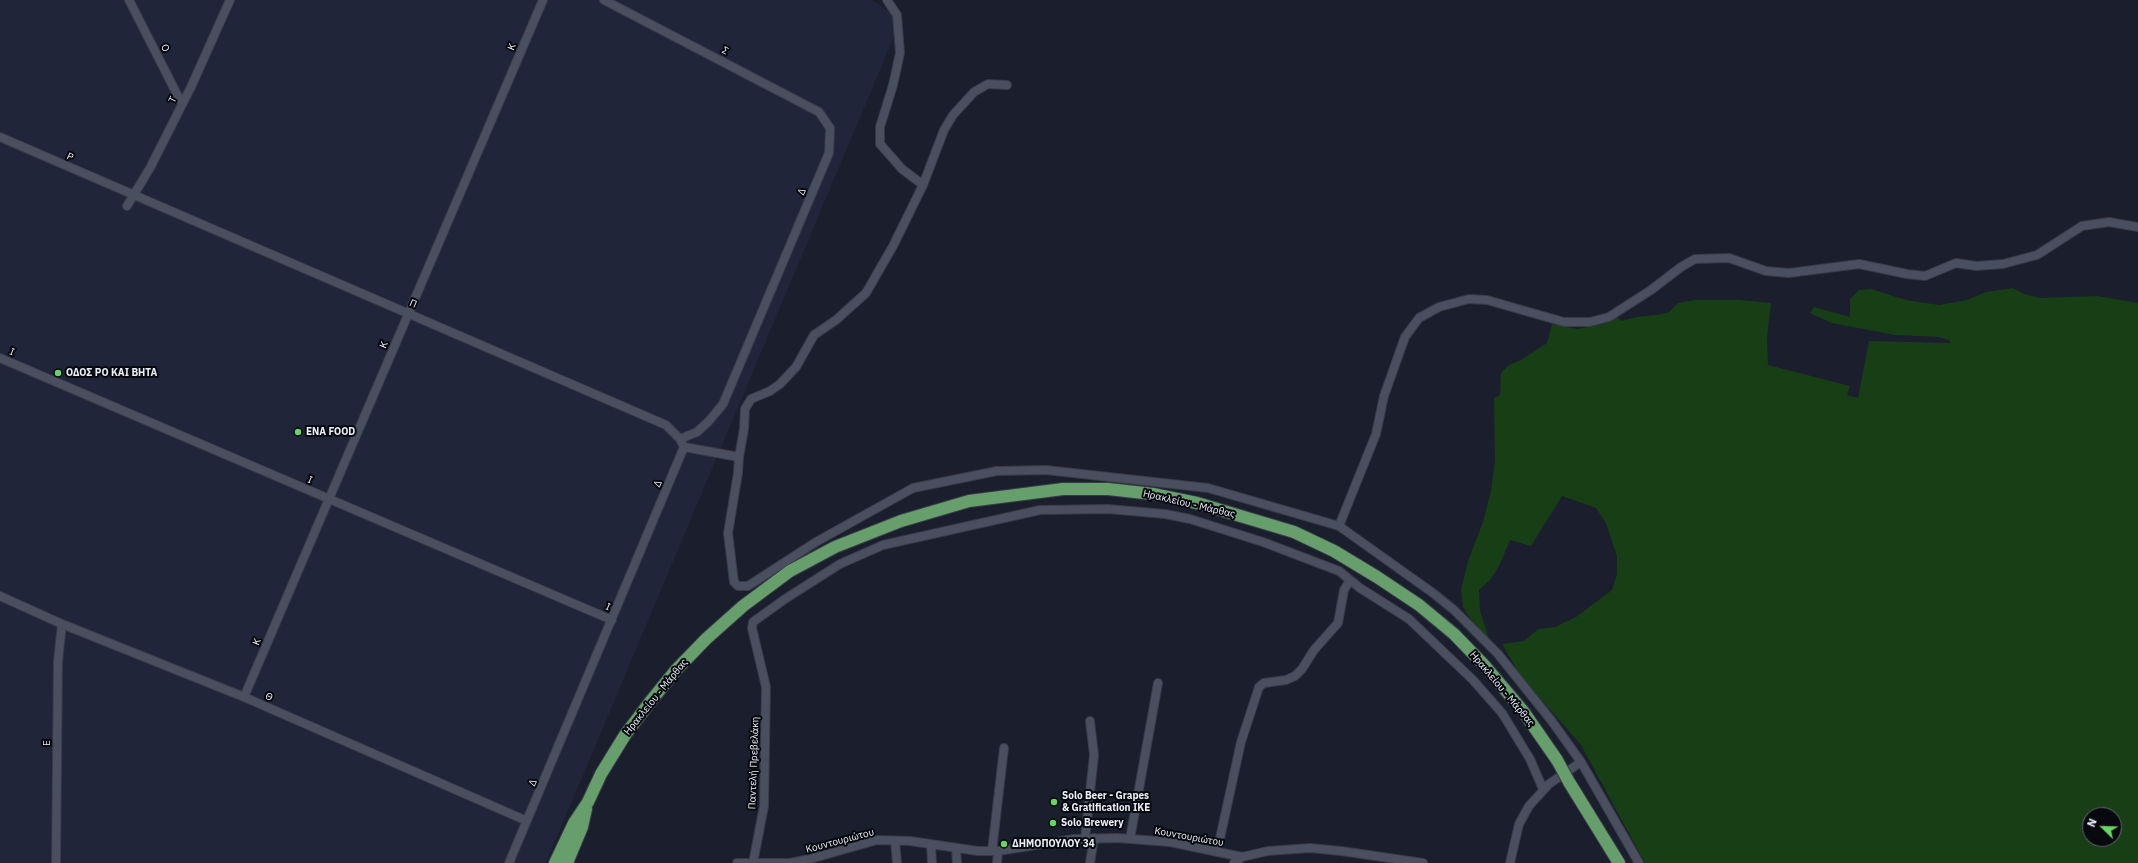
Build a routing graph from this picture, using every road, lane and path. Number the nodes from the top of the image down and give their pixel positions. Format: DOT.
graph roads {
  1 [pos="129,0"];
  2 [pos="230,0"];
  3 [pos="543,0"];
  4 [pos="604,0"];
  5 [pos="887,0"];
  6 [pos="1007,86"];
  7 [pos="182,104"];
  8 [pos="830,128"];
  9 [pos="0,137"];
  10 [pos="923,185"];
  11 [pos="132,196"];
  12 [pos="127,206"];
  13 [pos="2138,227"];
  14 [pos="408,313"];
  15 [pos="0,358"];
  16 [pos="680,439"];
  17 [pos="684,447"];
  18 [pos="739,457"];
  19 [pos="330,500"];
  20 [pos="1339,526"];
  21 [pos="1350,580"];
  22 [pos="0,596"];
  23 [pos="612,620"];
  24 [pos="62,624"];
  25 [pos="1158,683"];
  26 [pos="244,697"];
  27 [pos="1090,721"];
  28 [pos="1004,748"];
  29 [pos="1581,762"];
  30 [pos="1543,789"];
  31 [pos="588,802"];
  32 [pos="527,821"];
  33 [pos="1094,838"];
  34 [pos="1085,839"];
  35 [pos="1130,839"];
  36 [pos="895,841"];
  37 [pos="931,845"];
  38 [pos="956,848"];
  39 [pos="995,851"];
  40 [pos="1217,852"];
  41 [pos="1242,857"];
  42 [pos="56,863"];
  43 [pos="509,863"];
  44 [pos="555,863"];
  45 [pos="567,863"];
  46 [pos="737,863"];
  47 [pos="753,863"];
  48 [pos="897,863"];
  49 [pos="932,863"];
  50 [pos="957,863"];
  51 [pos="997,863"];
  52 [pos="1090,863"];
  53 [pos="1234,863"];
  54 [pos="1423,863"];
  55 [pos="1510,863"];
  56 [pos="1619,863"];
  57 [pos="1639,863"];
  1 -- 7 [label="street, Ο"];
  2 -- 7 [label="street, Τ"];
  3 -- 14 [label="street, Κ"];
  4 -- 8 [label="street, Σ"];
  5 -- 10 [label="street"];
  6 -- 10 [label="street"];
  7 -- 11 [label="street, Τ"];
  8 -- 16 [label="street, Δ"];
  9 -- 11 [label="street, Ρ"];
  10 -- 18 [label="street"];
  11 -- 12 [label="street, Τ"];
  11 -- 14 [label="street, Π"];
  13 -- 20 [label="street"];
  14 -- 16 [label="street, Π"];
  14 -- 19 [label="street, Κ"];
  15 -- 19 [label="street, Ι"];
  16 -- 17 [label="street"];
  17 -- 18 [label="street"];
  17 -- 23 [label="street, Δ"];
  18 -- 20 [label="street"];
  19 -- 23 [label="street, Ι"];
  19 -- 26 [label="street, Κ"];
  20 -- 29 [label="street"];
  21 -- 30 [label="street"];
  21 -- 40 [label="street"];
  21 -- 47 [label="street, Παντελή Πρεβελάκη"];
  22 -- 24 [label="street, Θ"];
  23 -- 32 [label="street, Δ"];
  24 -- 26 [label="street, Θ"];
  24 -- 42 [label="street, Ε"];
  25 -- 35 [label="street"];
  26 -- 32 [label="street, Θ"];
  27 -- 34 [label="street"];
  28 -- 39 [label="street"];
  29 -- 30 [label="street"];
  29 -- 57 [label="street"];
  30 -- 55 [label="street"];
  31 -- 44 [label="main road, Ηρακλείου - Μάρθας"];
  31 -- 45 [label="main road, Ηρακλείου - Μάρθας"];
  31 -- 56 [label="main road, Ηρακλείου - Μάρθας, bridge"];
  32 -- 43 [label="street, Δ"];
  33 -- 34 [label="street, Κουντουριώτου"];
  33 -- 35 [label="street, Κουντουριώτου"];
  33 -- 52 [label="street"];
  34 -- 39 [label="street, Κουντουριώτου"];
  35 -- 40 [label="street, Κουντουριώτου"];
  36 -- 37 [label="street, Κουντουριώτου"];
  36 -- 47 [label="street, Κουντουριώτου"];
  36 -- 48 [label="street"];
  37 -- 38 [label="street, Κουντουριώτου"];
  37 -- 49 [label="street"];
  38 -- 39 [label="street, Κουντουριώτου"];
  38 -- 50 [label="street"];
  39 -- 51 [label="street"];
  40 -- 41 [label="street, Κουντουριώτου"];
  41 -- 53 [label="street"];
  41 -- 54 [label="street, Κουντουριώτου"];
  46 -- 47 [label="street, Κουντουριώτου"];
}
